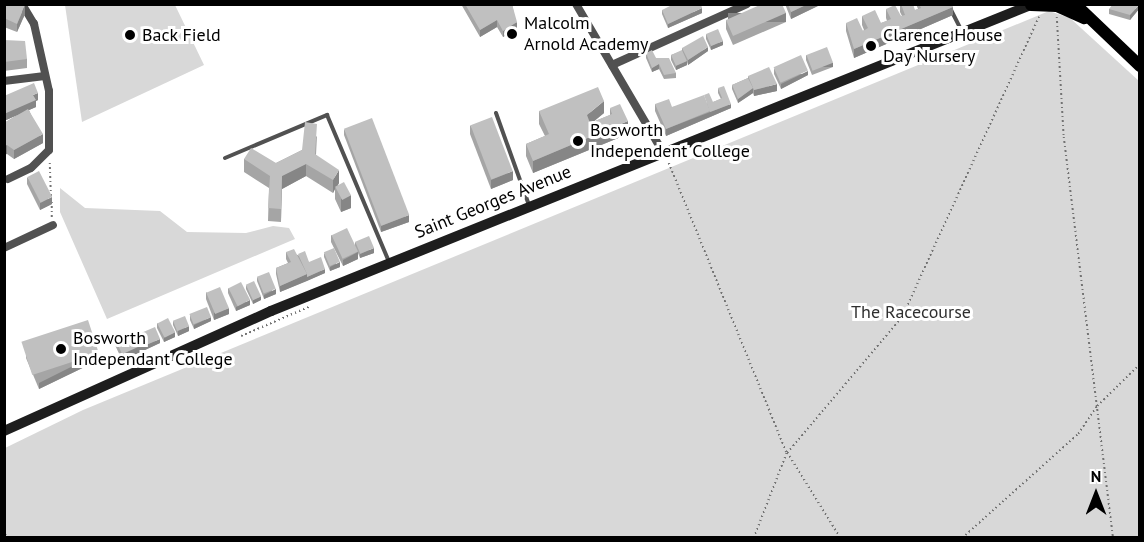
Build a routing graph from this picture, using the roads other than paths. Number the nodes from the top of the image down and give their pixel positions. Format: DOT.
graph roads {
  1 [pos="22,4"];
  2 [pos="576,4"];
  3 [pos="747,4"];
  4 [pos="948,4"];
  5 [pos="1075,4"];
  6 [pos="734,7"];
  7 [pos="1029,7"];
  8 [pos="1096,25"];
  9 [pos="961,31"];
  10 [pos="612,65"];
  11 [pos="1140,66"];
  12 [pos="45,76"];
  13 [pos="4,81"];
  14 [pos="496,113"];
  15 [pos="665,157"];
  16 [pos="225,158"];
  17 [pos="8,179"];
  18 [pos="529,205"];
  19 [pos="53,225"];
  20 [pos="4,248"];
  21 [pos="389,263"];
  22 [pos="4,431"];
  1 -- 12 [label="street"];
  2 -- 10 [label="street"];
  3 -- 6 [label="street"];
  4 -- 9 [label="lane"];
  5 -- 8 [label="main road"];
  6 -- 10 [label="street"];
  7 -- 8 [label="main road"];
  7 -- 9 [label="street, Saint Georges Avenue"];
  8 -- 11 [label="main road"];
  9 -- 15 [label="street, Saint Georges Avenue"];
  10 -- 15 [label="street"];
  12 -- 13 [label="street"];
  12 -- 17 [label="street"];
  14 -- 18 [label="lane"];
  15 -- 18 [label="street, Saint Georges Avenue"];
  16 -- 21 [label="lane"];
  18 -- 21 [label="street, Saint Georges Avenue"];
  19 -- 20 [label="street"];
  21 -- 22 [label="street, Saint Georges Avenue"];
}
